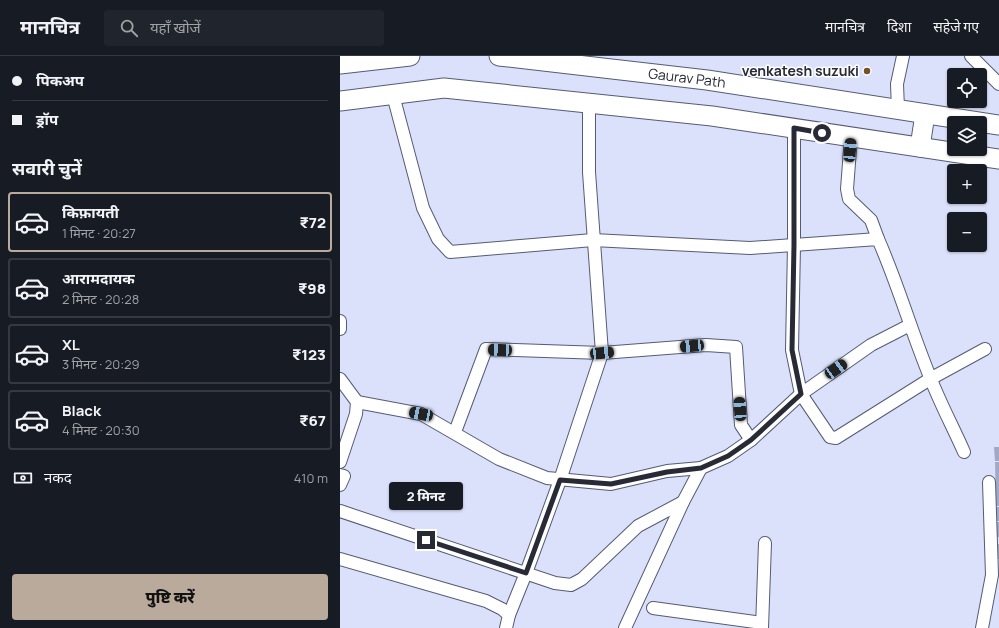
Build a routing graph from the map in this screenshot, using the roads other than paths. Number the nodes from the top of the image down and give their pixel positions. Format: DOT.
graph roads {
  1 [pos="410,56"];
  2 [pos="499,56"];
  3 [pos="903,56"];
  4 [pos="971,56"];
  5 [pos="588,61"];
  6 [pos="340,64"];
  7 [pos="999,84"];
  8 [pos="393,94"];
  9 [pos="340,101"];
  10 [pos="589,103"];
  11 [pos="898,109"];
  12 [pos="925,114"];
  13 [pos="999,125"];
  14 [pos="794,128"];
  15 [pos="851,137"];
  16 [pos="920,148"];
  17 [pos="999,159"];
  18 [pos="878,239"];
  19 [pos="593,240"];
  20 [pos="794,245"];
  21 [pos="340,321"];
  22 [pos="910,325"];
  23 [pos="340,329"];
  24 [pos="985,349"];
  25 [pos="602,353"];
  26 [pos="340,379"];
  27 [pos="930,379"];
  28 [pos="801,394"];
  29 [pos="357,402"];
  30 [pos="455,432"];
  31 [pos="751,440"];
  32 [pos="964,452"];
  33 [pos="340,462"];
  34 [pos="701,468"];
  35 [pos="340,475"];
  36 [pos="560,480"];
  37 [pos="988,482"];
  38 [pos="340,485"];
  39 [pos="683,502"];
  40 [pos="340,511"];
  41 [pos="765,543"];
  42 [pos="340,559"];
  43 [pos="526,573"];
  44 [pos="995,575"];
  45 [pos="653,608"];
  46 [pos="509,615"];
  47 [pos="762,625"];
  48 [pos="506,628"];
  49 [pos="625,628"];
  50 [pos="982,628"];
  1 -- 6 [label="main road"];
  2 -- 5 [label="main road, Gaurav Path"];
  3 -- 11 [label="street"];
  4 -- 7 [label="street"];
  5 -- 11 [label="main road, Gaurav Path"];
  8 -- 9 [label="main road"];
  8 -- 10 [label="main road"];
  8 -- 19 [label="street"];
  10 -- 14 [label="main road"];
  10 -- 19 [label="street"];
  11 -- 12 [label="main road, Gaurav Path"];
  12 -- 13 [label="main road, Gaurav Path"];
  12 -- 16 [label="main road"];
  14 -- 15 [label="main road"];
  14 -- 20 [label="street"];
  15 -- 16 [label="main road"];
  15 -- 18 [label="street"];
  16 -- 17 [label="main road"];
  18 -- 20 [label="street"];
  18 -- 22 [label="street"];
  19 -- 20 [label="street"];
  19 -- 25 [label="street"];
  20 -- 28 [label="street"];
  21 -- 23 [label="street"];
  22 -- 27 [label="street"];
  22 -- 28 [label="street"];
  24 -- 27 [label="street"];
  25 -- 30 [label="street"];
  25 -- 31 [label="street"];
  25 -- 36 [label="street"];
  26 -- 29 [label="street"];
  27 -- 28 [label="street"];
  27 -- 32 [label="street"];
  28 -- 31 [label="street"];
  29 -- 30 [label="street"];
  29 -- 33 [label="street"];
  30 -- 36 [label="street"];
  31 -- 34 [label="street"];
  34 -- 36 [label="street"];
  34 -- 39 [label="street"];
  35 -- 38 [label="street"];
  36 -- 43 [label="street"];
  37 -- 44 [label="street"];
  39 -- 43 [label="street"];
  39 -- 49 [label="street"];
  40 -- 43 [label="street"];
  41 -- 47 [label="street"];
  42 -- 46 [label="street"];
  43 -- 46 [label="street"];
  44 -- 50 [label="street"];
  45 -- 47 [label="street"];
  46 -- 48 [label="street"];
}
